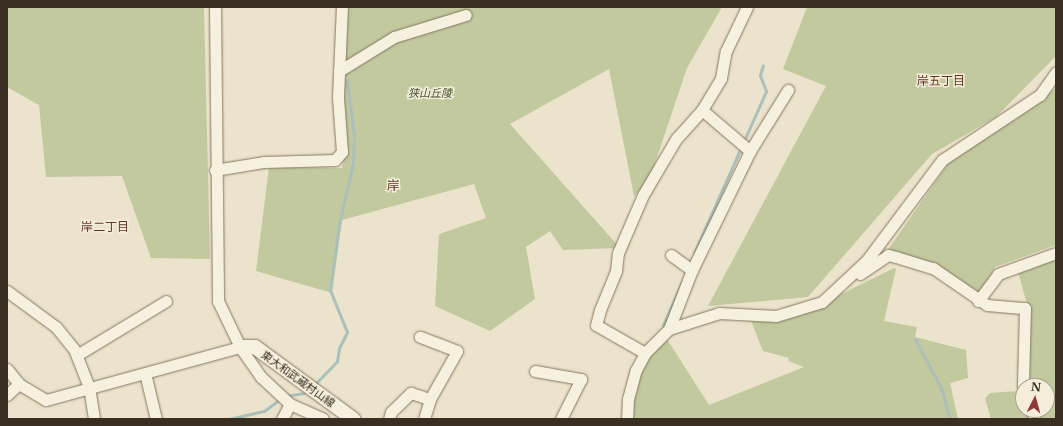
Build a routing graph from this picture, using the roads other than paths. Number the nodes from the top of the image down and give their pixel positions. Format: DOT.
graph roads {
  1 [pos="215,7"];
  2 [pos="342,7"];
  3 [pos="747,7"];
  4 [pos="466,15"];
  5 [pos="339,71"];
  6 [pos="1056,72"];
  7 [pos="788,90"];
  8 [pos="702,110"];
  9 [pos="750,150"];
  10 [pos="215,170"];
  11 [pos="1056,253"];
  12 [pos="671,255"];
  13 [pos="689,268"];
  14 [pos="842,286"];
  15 [pos="8,293"];
  16 [pos="166,301"];
  17 [pos="978,301"];
  18 [pos="669,329"];
  19 [pos="420,338"];
  20 [pos="240,347"];
  21 [pos="645,353"];
  22 [pos="78,354"];
  23 [pos="7,369"];
  24 [pos="535,370"];
  25 [pos="145,373"];
  26 [pos="1023,378"];
  27 [pos="19,384"];
  28 [pos="89,387"];
  29 [pos="7,395"];
  30 [pos="430,399"];
  31 [pos="285,400"];
  32 [pos="94,419"];
  33 [pos="156,419"];
  34 [pos="282,419"];
  35 [pos="323,419"];
  36 [pos="353,419"];
  37 [pos="389,419"];
  38 [pos="424,419"];
  39 [pos="561,419"];
  40 [pos="627,419"];
  1 -- 10 [label="street"];
  2 -- 5 [label="street"];
  3 -- 8 [label="street"];
  4 -- 5 [label="street"];
  5 -- 10 [label="street"];
  6 -- 14 [label="street"];
  7 -- 9 [label="street"];
  8 -- 9 [label="street"];
  8 -- 21 [label="street"];
  9 -- 13 [label="street"];
  10 -- 20 [label="street"];
  11 -- 17 [label="street"];
  12 -- 13 [label="street"];
  13 -- 18 [label="street"];
  14 -- 17 [label="street"];
  14 -- 18 [label="street"];
  15 -- 22 [label="street"];
  16 -- 22 [label="street"];
  17 -- 26 [label="street"];
  18 -- 21 [label="street"];
  19 -- 30 [label="street"];
  20 -- 25 [label="street"];
  20 -- 31 [label="street"];
  20 -- 36 [label="street, 東大和武蔵村山線"];
  21 -- 40 [label="street"];
  22 -- 28 [label="street"];
  23 -- 27 [label="street"];
  24 -- 39 [label="street"];
  25 -- 28 [label="street"];
  25 -- 33 [label="street"];
  27 -- 28 [label="street"];
  27 -- 29 [label="street"];
  28 -- 32 [label="street"];
  30 -- 37 [label="street"];
  30 -- 38 [label="street"];
  31 -- 34 [label="street"];
  31 -- 35 [label="street"];
}
